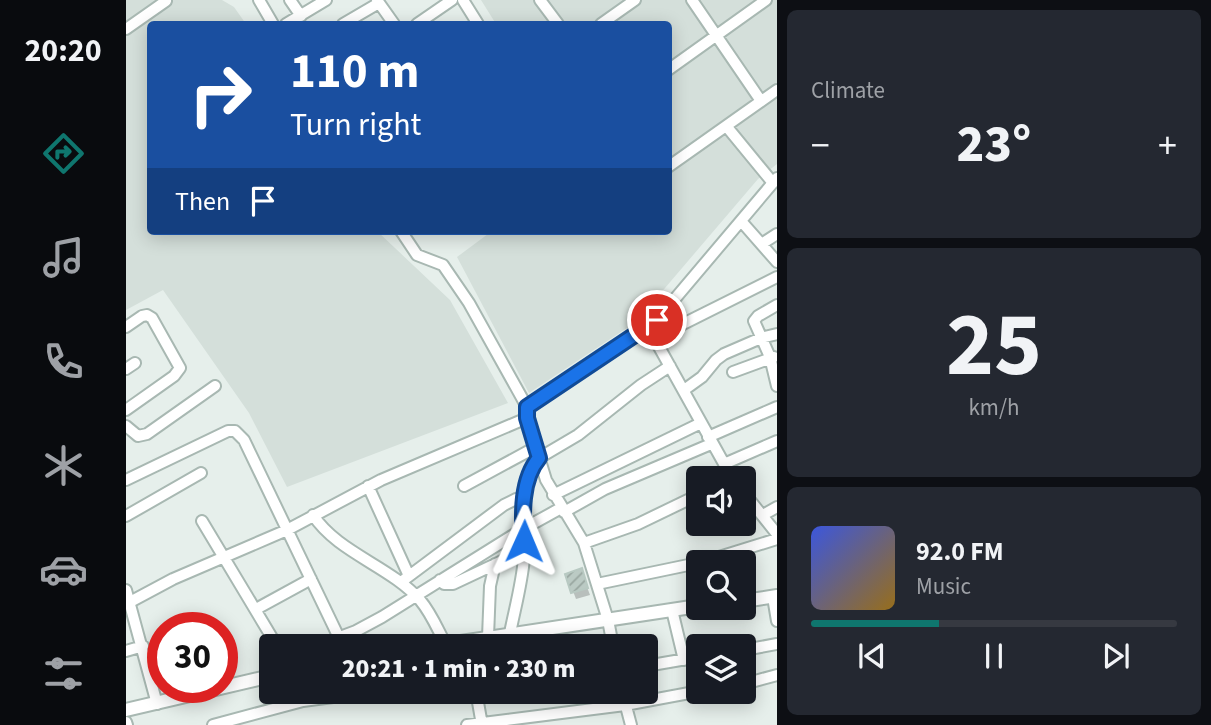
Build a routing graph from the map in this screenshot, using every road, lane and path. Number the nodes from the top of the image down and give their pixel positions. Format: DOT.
graph roads {
  1 [pos="290,0"];
  2 [pos="326,0"];
  3 [pos="452,0"];
  4 [pos="463,0"];
  5 [pos="540,0"];
  6 [pos="635,0"];
  7 [pos="692,0"];
  8 [pos="766,0"];
  9 [pos="166,1"];
  10 [pos="262,1"];
  11 [pos="378,1"];
  12 [pos="301,16"];
  13 [pos="272,21"];
  14 [pos="292,21"];
  15 [pos="348,21"];
  16 [pos="392,21"];
  17 [pos="421,21"];
  18 [pos="476,21"];
  19 [pos="556,21"];
  20 [pos="605,21"];
  21 [pos="126,29"];
  22 [pos="716,36"];
  23 [pos="672,68"];
  24 [pos="777,90"];
  25 [pos="761,101"];
  26 [pos="727,127"];
  27 [pos="672,164"];
  28 [pos="775,181"];
  29 [pos="741,221"];
  30 [pos="777,234"];
  31 [pos="404,235"];
  32 [pos="763,243"];
  33 [pos="777,262"];
  34 [pos="777,277"];
  35 [pos="777,305"];
  36 [pos="664,312"];
  37 [pos="126,327"];
  38 [pos="648,327"];
  39 [pos="777,334"];
  40 [pos="761,338"];
  41 [pos="774,357"];
  42 [pos="670,366"];
  43 [pos="733,372"];
  44 [pos="215,386"];
  45 [pos="777,386"];
  46 [pos="684,390"];
  47 [pos="777,407"];
  48 [pos="126,410"];
  49 [pos="527,413"];
  50 [pos="701,423"];
  51 [pos="126,426"];
  52 [pos="709,441"];
  53 [pos="777,441"];
  54 [pos="537,453"];
  55 [pos="724,464"];
  56 [pos="201,473"];
  57 [pos="126,480"];
  58 [pos="368,486"];
  59 [pos="464,486"];
  60 [pos="553,495"];
  61 [pos="524,498"];
  62 [pos="686,501"];
  63 [pos="756,507"];
  64 [pos="777,508"];
  65 [pos="563,510"];
  66 [pos="313,515"];
  67 [pos="763,515"];
  68 [pos="126,516"];
  69 [pos="202,522"];
  70 [pos="523,529"];
  71 [pos="287,530"];
  72 [pos="777,534"];
  73 [pos="777,539"];
  74 [pos="584,543"];
  75 [pos="742,550"];
  76 [pos="525,553"];
  77 [pos="225,556"];
  78 [pos="495,564"];
  79 [pos="686,566"];
  80 [pos="310,579"];
  81 [pos="405,579"];
  82 [pos="440,580"];
  83 [pos="597,584"];
  84 [pos="126,590"];
  85 [pos="415,595"];
  86 [pos="775,597"];
  87 [pos="756,599"];
  88 [pos="130,602"];
  89 [pos="686,608"];
  90 [pos="257,609"];
  91 [pos="672,610"];
  92 [pos="608,620"];
  93 [pos="777,621"];
  94 [pos="510,633"];
  95 [pos="271,634"];
  96 [pos="337,634"];
  97 [pos="351,634"];
  98 [pos="436,634"];
  99 [pos="488,634"];
  100 [pos="504,634"];
  101 [pos="611,634"];
  102 [pos="777,644"];
  103 [pos="143,646"];
  104 [pos="756,648"];
  105 [pos="126,651"];
  106 [pos="684,660"];
  107 [pos="658,664"];
  108 [pos="777,676"];
  109 [pos="259,679"];
  110 [pos="756,681"];
  111 [pos="686,694"];
  112 [pos="157,704"];
  113 [pos="292,704"];
  114 [pos="478,704"];
  115 [pos="625,705"];
  116 [pos="126,710"];
  117 [pos="553,720"];
  118 [pos="481,724"];
  119 [pos="213,725"];
  120 [pos="467,725"];
  121 [pos="631,725"];
  1 -- 12 [label="street"];
  2 -- 12 [label="street"];
  3 -- 17 [label="street"];
  4 -- 18 [label="street"];
  5 -- 19 [label="street"];
  6 -- 20 [label="street"];
  7 -- 22 [label="street"];
  8 -- 22 [label="street"];
  9 -- 21 [label="street"];
  10 -- 13 [label="street"];
  11 -- 15 [label="street"];
  11 -- 16 [label="street"];
  12 -- 14 [label="street"];
  22 -- 23 [label="street"];
  22 -- 25 [label="street"];
  24 -- 25 [label="street"];
  25 -- 26 [label="street"];
  26 -- 27 [label="street"];
  26 -- 28 [label="street"];
  28 -- 29 [label="street"];
  29 -- 32 [label="street"];
  29 -- 36 [label="street"];
  30 -- 32 [label="street"];
  31 -- 49 [label="street"];
  32 -- 33 [label="street"];
  34 -- 36 [label="street"];
  35 -- 40 [label="street"];
  36 -- 38 [label="street"];
  37 -- 48 [label="street"];
  38 -- 42 [label="street"];
  38 -- 49 [label="street"];
  39 -- 40 [label="street"];
  40 -- 41 [label="street"];
  40 -- 46 [label="street"];
  41 -- 43 [label="street"];
  41 -- 45 [label="street"];
  42 -- 46 [label="street"];
  42 -- 54 [label="street"];
  44 -- 51 [label="street"];
  46 -- 50 [label="street"];
  47 -- 52 [label="street"];
  49 -- 54 [label="street"];
  49 -- 58 [label="street"];
  50 -- 52 [label="street"];
  50 -- 60 [label="street"];
  52 -- 55 [label="street"];
  52 -- 65 [label="street"];
  53 -- 55 [label="street"];
  54 -- 59 [label="street"];
  54 -- 60 [label="street"];
  54 -- 61 [label="street"];
  56 -- 68 [label="street"];
  57 -- 71 [label="street"];
  58 -- 66 [label="street"];
  58 -- 81 [label="street"];
  60 -- 65 [label="street"];
  61 -- 70 [label="street"];
  61 -- 81 [label="street"];
  62 -- 74 [label="street"];
  63 -- 67 [label="street"];
  64 -- 67 [label="street"];
  65 -- 70 [label="street"];
  65 -- 74 [label="street"];
  66 -- 71 [label="street"];
  66 -- 81 [label="street"];
  67 -- 72 [label="street"];
  69 -- 77 [label="street"];
  70 -- 76 [label="street"];
  70 -- 82 [label="street"];
  71 -- 77 [label="street"];
  71 -- 80 [label="street"];
  73 -- 75 [label="street"];
  74 -- 83 [label="street"];
  76 -- 78 [label="street"];
  76 -- 94 [label="street"];
  77 -- 88 [label="street"];
  77 -- 90 [label="street"];
  78 -- 82 [label="street"];
  78 -- 99 [label="street"];
  79 -- 83 [label="street"];
  80 -- 90 [label="street"];
  80 -- 96 [label="street"];
  81 -- 85 [label="street"];
  82 -- 85 [label="street"];
  83 -- 92 [label="street"];
  84 -- 88 [label="street"];
  85 -- 97 [label="street"];
  85 -- 98 [label="street"];
  86 -- 87 [label="street"];
  86 -- 93 [label="street"];
  88 -- 103 [label="street"];
  89 -- 91 [label="street"];
  90 -- 95 [label="street"];
  91 -- 92 [label="street"];
  91 -- 106 [label="street"];
  92 -- 94 [label="street"];
  92 -- 101 [label="street"];
  94 -- 100 [label="street"];
  102 -- 104 [label="street"];
  103 -- 105 [label="street"];
  103 -- 112 [label="street"];
  106 -- 107 [label="street"];
  108 -- 110 [label="street"];
  109 -- 112 [label="street"];
  111 -- 115 [label="street"];
  112 -- 116 [label="street"];
  113 -- 119 [label="street"];
  114 -- 118 [label="street"];
  115 -- 117 [label="street"];
  115 -- 121 [label="street"];
  117 -- 118 [label="street"];
  118 -- 120 [label="street"];
}
